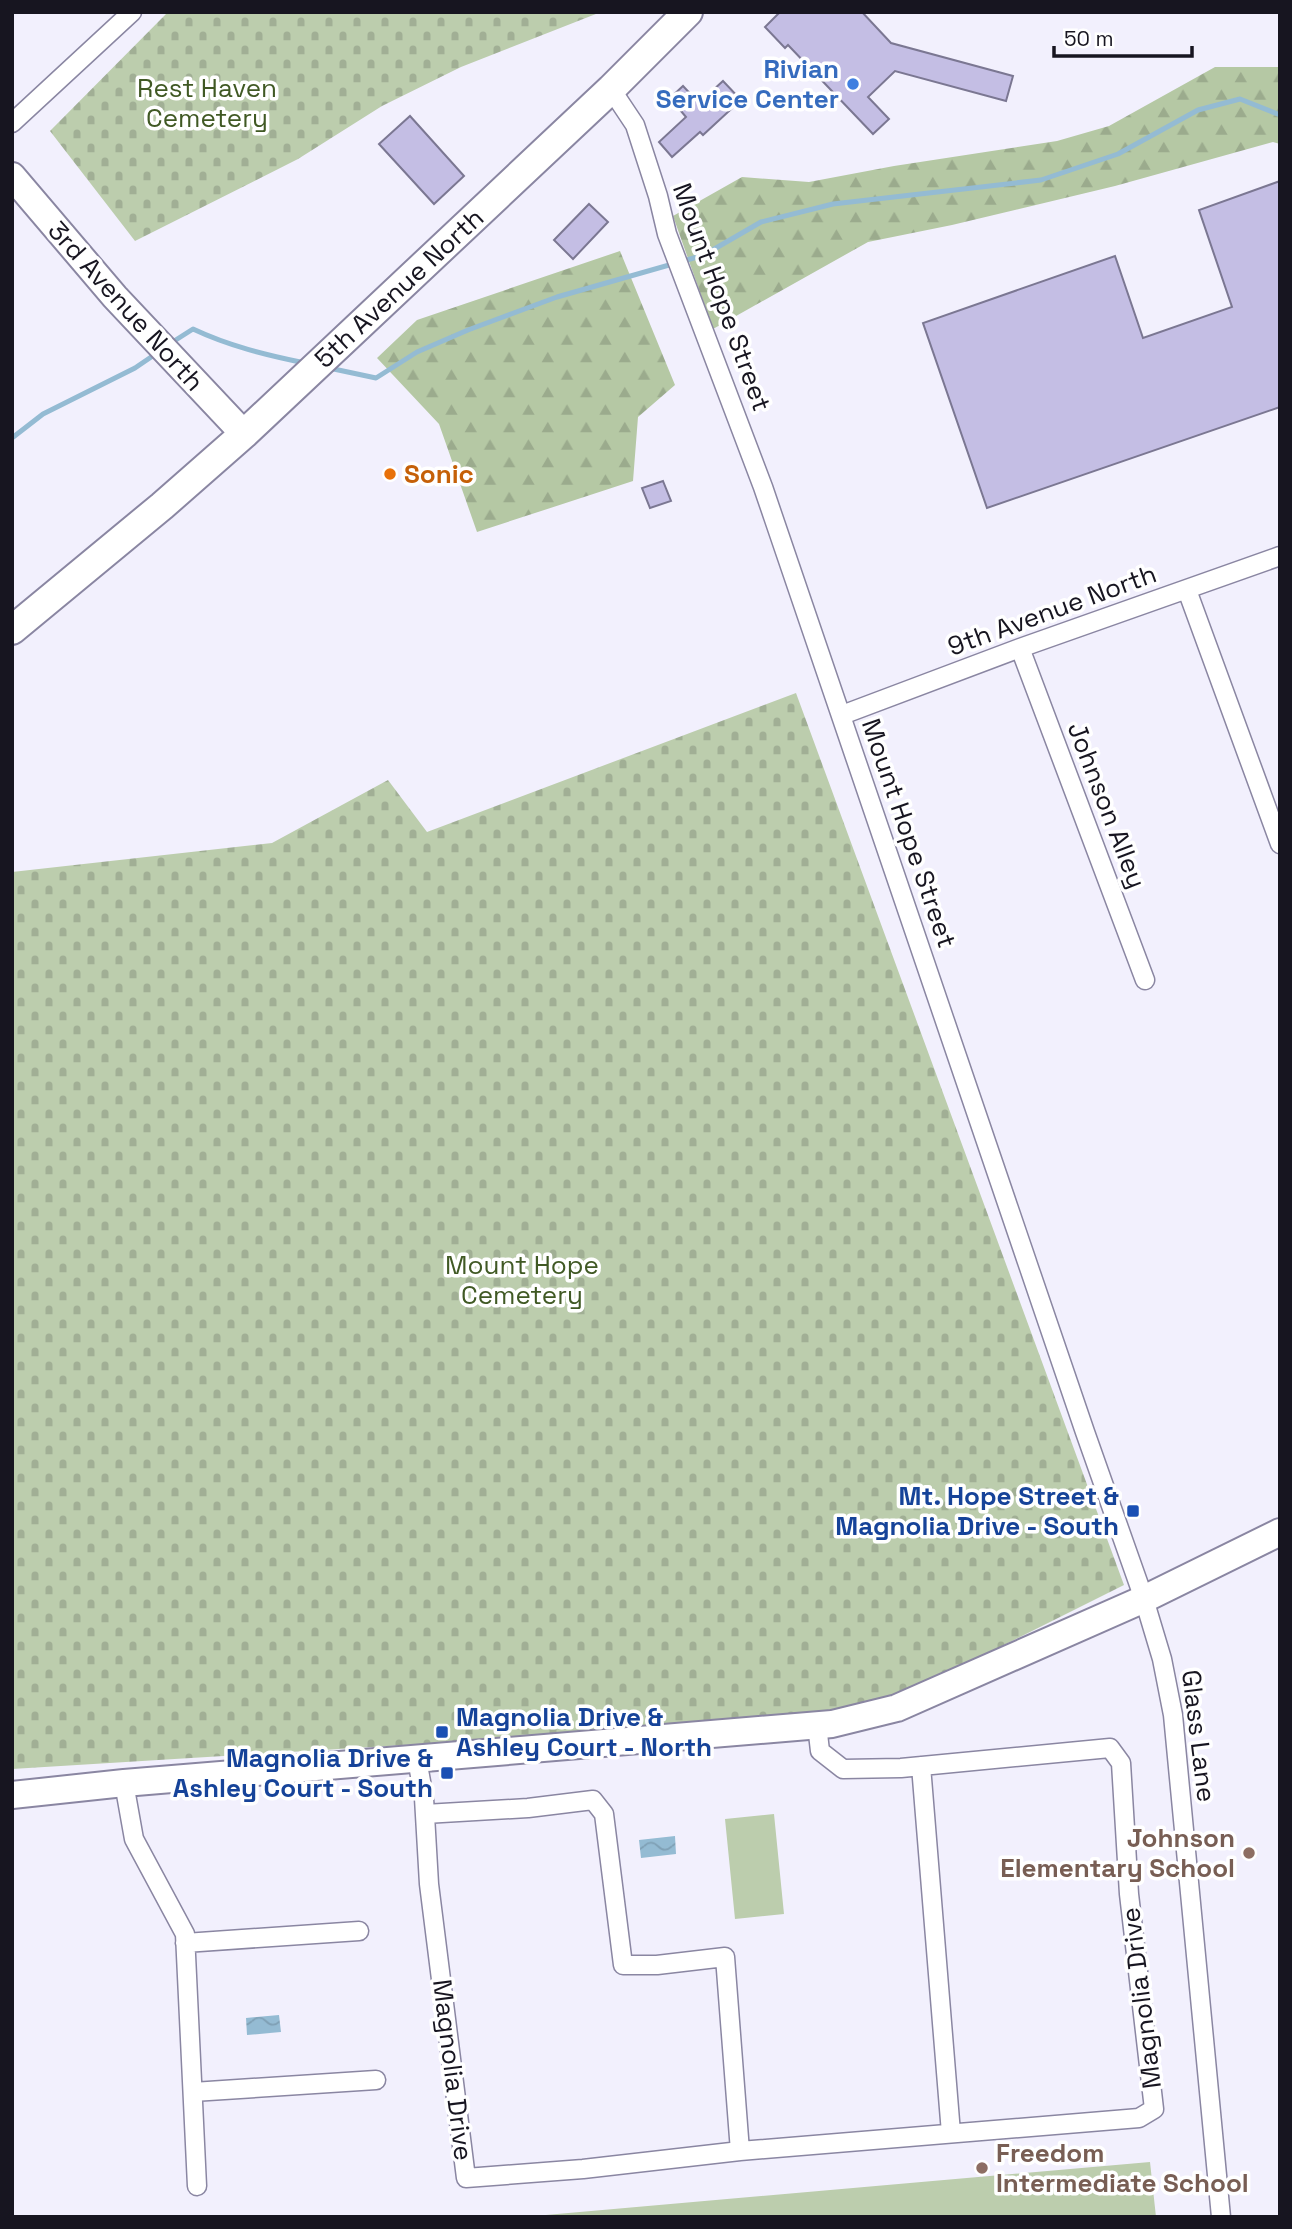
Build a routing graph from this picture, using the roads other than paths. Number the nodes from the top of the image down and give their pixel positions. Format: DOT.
graph roads {
  1 [pos="132,12"];
  2 [pos="688,12"];
  3 [pos="611,89"];
  4 [pos="12,123"];
  5 [pos="12,176"];
  6 [pos="244,434"];
  7 [pos="1280,556"];
  8 [pos="1187,590"];
  9 [pos="12,630"];
  10 [pos="1020,648"];
  11 [pos="842,715"];
  12 [pos="1280,844"];
  13 [pos="1145,980"];
  14 [pos="1280,1532"];
  15 [pos="1144,1599"];
  16 [pos="817,1725"];
  17 [pos="416,1759"];
  18 [pos="921,1766"];
  19 [pos="124,1783"];
  20 [pos="12,1795"];
  21 [pos="425,1814"];
  22 [pos="359,1931"];
  23 [pos="185,1943"];
  24 [pos="376,2080"];
  25 [pos="193,2092"];
  26 [pos="951,2133"];
  27 [pos="740,2151"];
  28 [pos="197,2186"];
  29 [pos="1221,2217"];
  1 -- 4 [label="street"];
  2 -- 3 [label="main road, 5th Avenue North"];
  3 -- 6 [label="main road, 5th Avenue North"];
  3 -- 11 [label="street, Mount Hope Street"];
  5 -- 6 [label="street, 3rd Avenue North"];
  6 -- 9 [label="main road, 5th Avenue North"];
  7 -- 8 [label="street, 9th Avenue North"];
  8 -- 10 [label="street, 9th Avenue North"];
  8 -- 12 [label="street"];
  10 -- 11 [label="street, 9th Avenue North"];
  10 -- 13 [label="street, Johnson Alley"];
  11 -- 15 [label="street, Mount Hope Street"];
  14 -- 15 [label="street"];
  15 -- 16 [label="street"];
  15 -- 29 [label="street, Glass Lane"];
  16 -- 17 [label="street"];
  16 -- 18 [label="street, Magnolia Drive"];
  17 -- 19 [label="street"];
  17 -- 21 [label="street, Magnolia Drive"];
  18 -- 26 [label="street"];
  18 -- 26 [label="street, Magnolia Drive"];
  19 -- 20 [label="street"];
  19 -- 23 [label="street"];
  21 -- 27 [label="street"];
  21 -- 27 [label="street, Magnolia Drive"];
  22 -- 23 [label="street"];
  23 -- 25 [label="street"];
  24 -- 25 [label="street"];
  25 -- 28 [label="street"];
  26 -- 27 [label="street, Magnolia Drive"];
}
